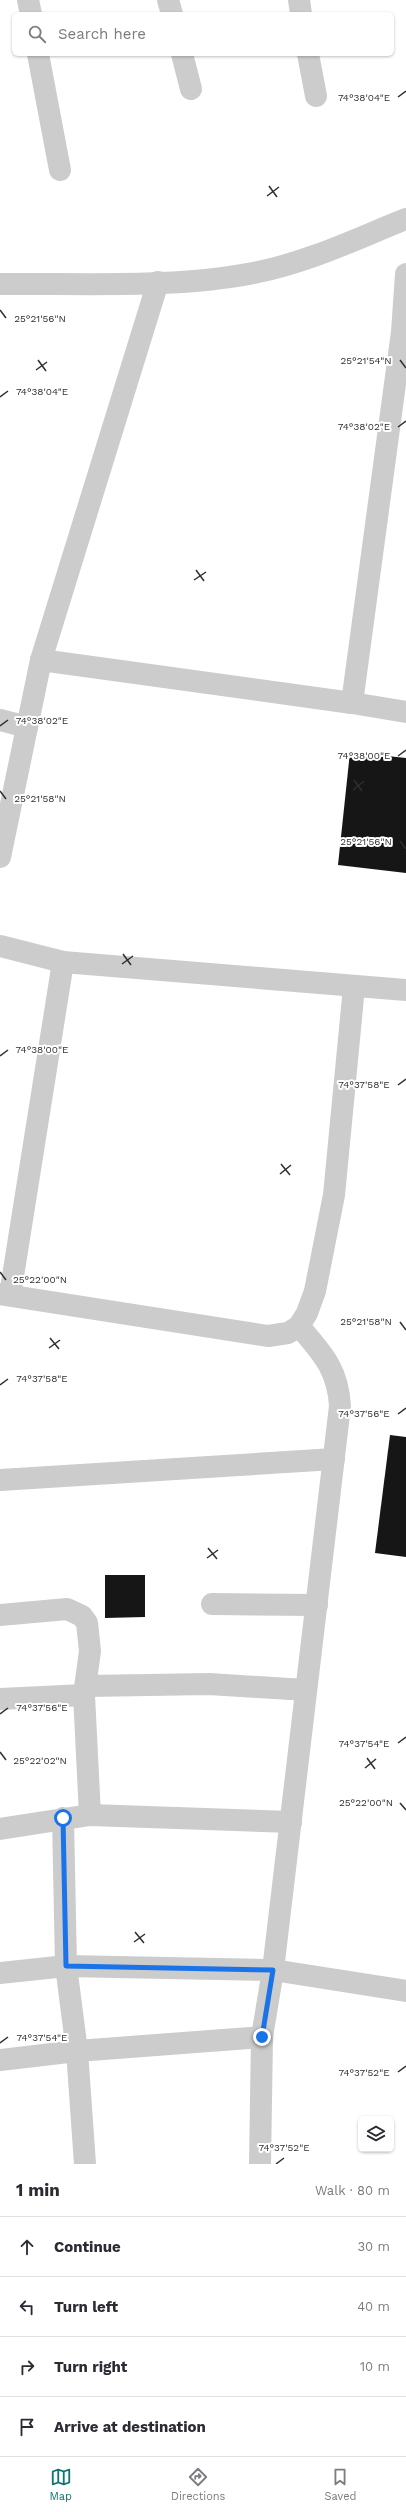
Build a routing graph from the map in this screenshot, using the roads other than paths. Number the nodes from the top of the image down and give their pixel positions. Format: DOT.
graph roads {
  1 [pos="28,0"];
  2 [pos="168,0"];
  3 [pos="299,0"];
  4 [pos="31,12"];
  5 [pos="171,12"];
  6 [pos="301,12"];
  7 [pos="38,56"];
  8 [pos="183,56"];
  9 [pos="308,56"];
  10 [pos="191,89"];
  11 [pos="316,96"];
  12 [pos="60,170"];
  13 [pos="406,219"];
  14 [pos="406,274"];
  15 [pos="158,282"];
  16 [pos="0,284"];
  17 [pos="404,333"];
  18 [pos="41,660"];
  19 [pos="352,703"];
  20 [pos="406,712"];
  21 [pos="0,720"];
  22 [pos="27,727"];
  23 [pos="0,857"];
  24 [pos="0,946"];
  25 [pos="63,962"];
  26 [pos="354,987"];
  27 [pos="406,990"];
  28 [pos="5,1294"];
  29 [pos="299,1326"];
  30 [pos="334,1459"];
  31 [pos="0,1480"];
  32 [pos="212,1604"];
  33 [pos="316,1605"];
  34 [pos="0,1615"];
  35 [pos="306,1690"];
  36 [pos="86,1691"];
  37 [pos="0,1699"];
  38 [pos="90,1815"];
  39 [pos="63,1818"];
  40 [pos="291,1822"];
  41 [pos="0,1829"];
  42 [pos="66,1966"];
  43 [pos="273,1970"];
  44 [pos="0,1973"];
  45 [pos="406,1991"];
  46 [pos="262,2037"];
  47 [pos="77,2051"];
  48 [pos="0,2060"];
  49 [pos="86,2164"];
  50 [pos="260,2164"];
  1 -- 4 [label="street"];
  2 -- 5 [label="street"];
  3 -- 6 [label="street"];
  7 -- 12 [label="street"];
  8 -- 10 [label="street"];
  9 -- 11 [label="street"];
  13 -- 15 [label="street"];
  14 -- 17 [label="street"];
  15 -- 16 [label="street"];
  15 -- 18 [label="street"];
  17 -- 19 [label="street"];
  18 -- 19 [label="street"];
  18 -- 22 [label="street"];
  19 -- 20 [label="street"];
  21 -- 22 [label="street"];
  22 -- 23 [label="street"];
  24 -- 25 [label="street"];
  25 -- 26 [label="street"];
  25 -- 28 [label="street"];
  26 -- 27 [label="street"];
  26 -- 29 [label="street"];
  28 -- 29 [label="street"];
  29 -- 30 [label="street"];
  30 -- 31 [label="street"];
  30 -- 33 [label="street"];
  32 -- 33 [label="street"];
  33 -- 35 [label="street"];
  34 -- 36 [label="street"];
  35 -- 36 [label="street"];
  35 -- 40 [label="street"];
  36 -- 37 [label="street"];
  36 -- 38 [label="street"];
  38 -- 39 [label="street"];
  38 -- 40 [label="street"];
  39 -- 41 [label="street"];
  39 -- 42 [label="street"];
  40 -- 43 [label="street"];
  42 -- 43 [label="street"];
  42 -- 44 [label="street"];
  42 -- 47 [label="street"];
  43 -- 45 [label="street"];
  43 -- 46 [label="street"];
  46 -- 47 [label="street"];
  46 -- 50 [label="street"];
  47 -- 48 [label="street"];
  47 -- 49 [label="street"];
}
